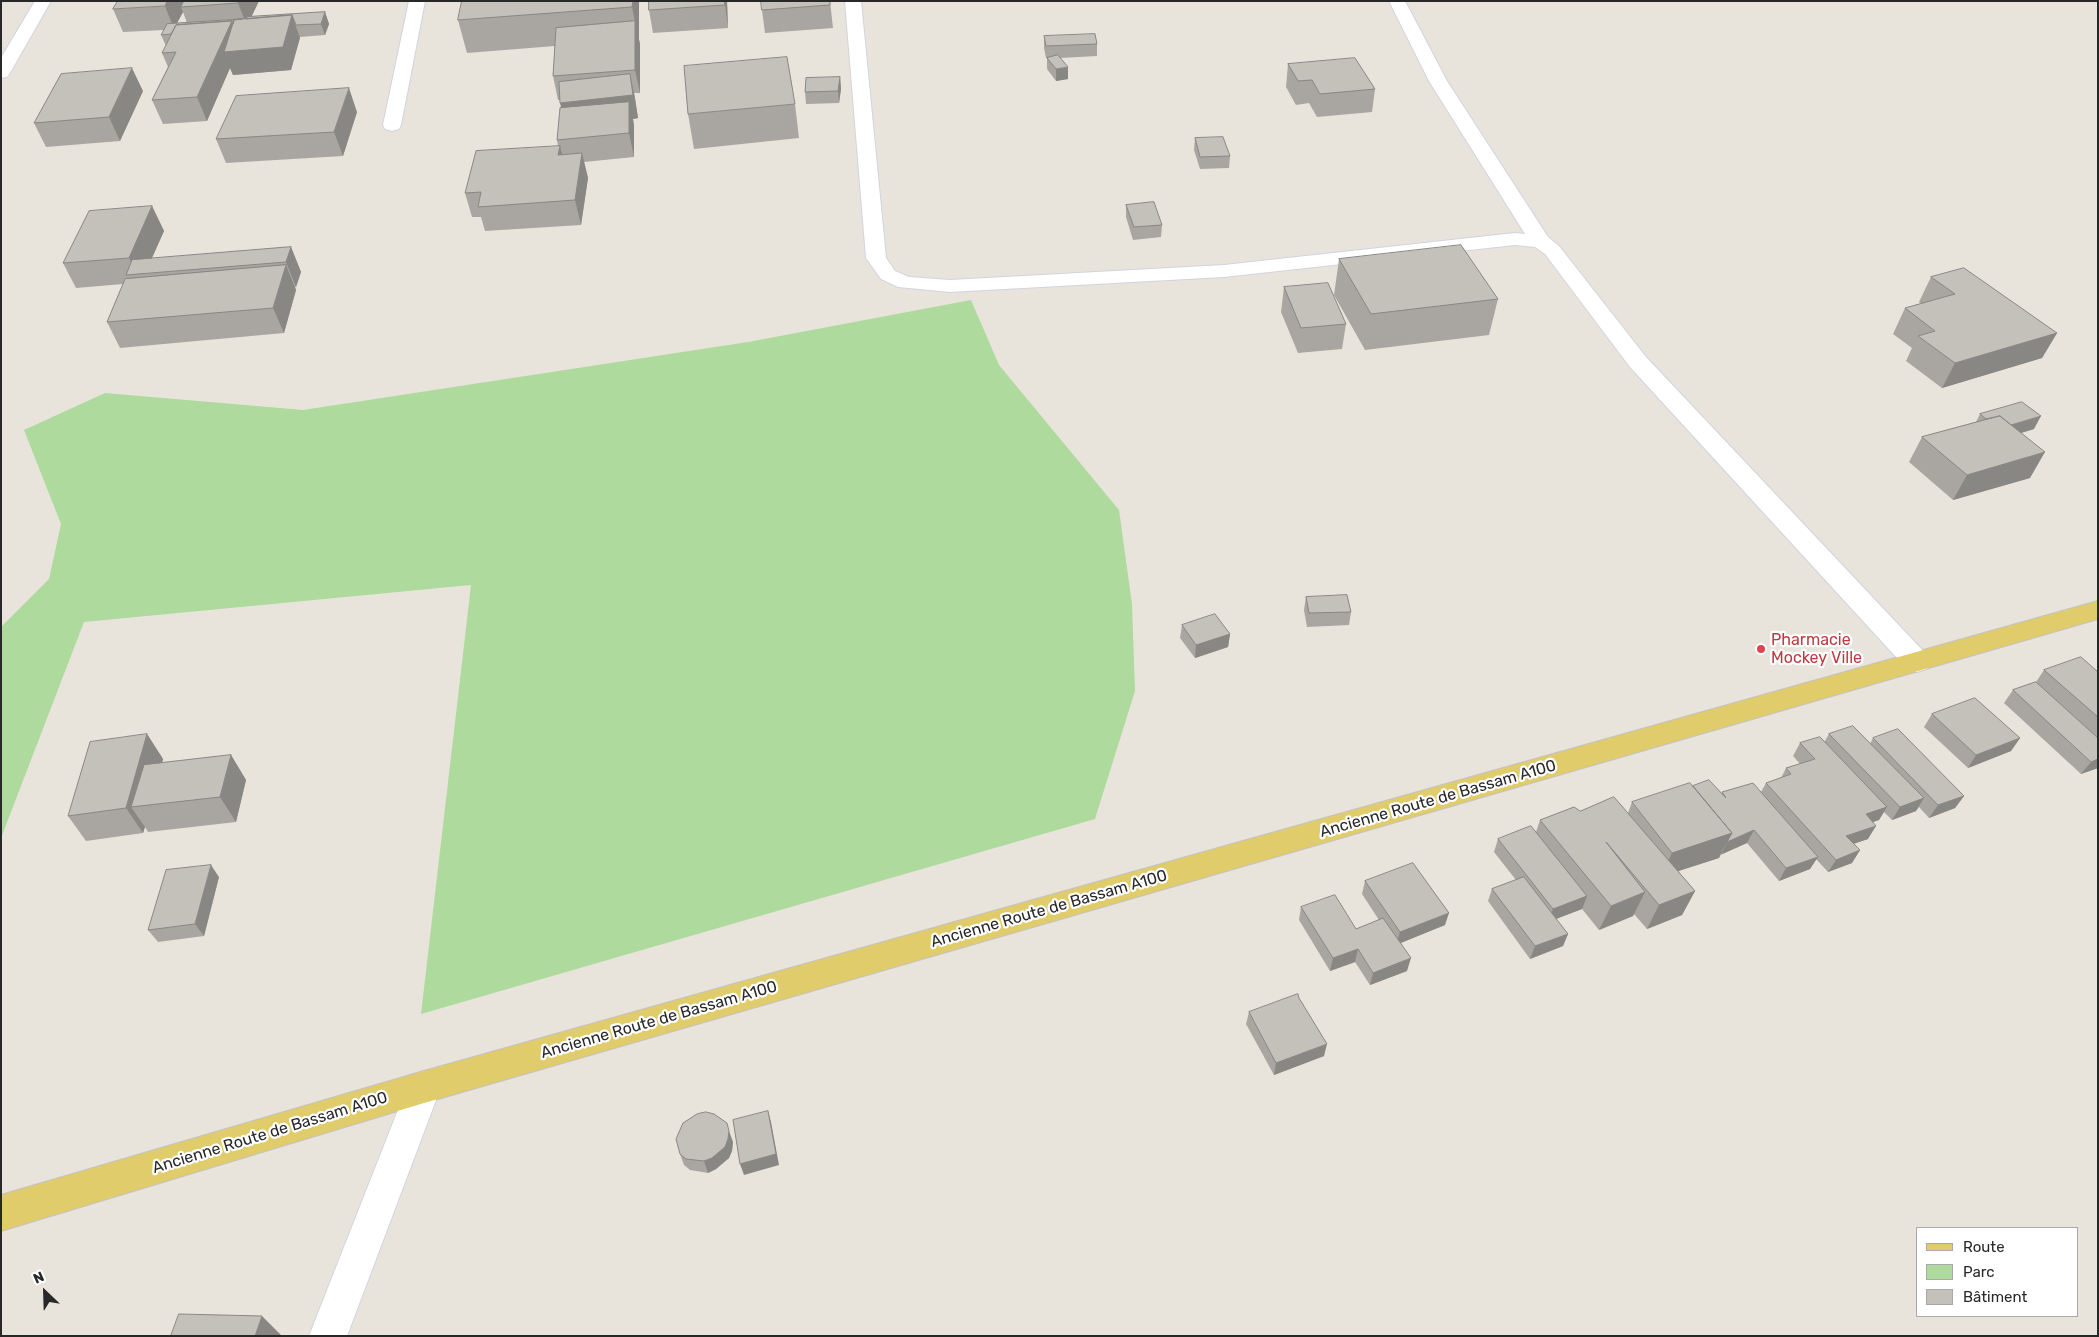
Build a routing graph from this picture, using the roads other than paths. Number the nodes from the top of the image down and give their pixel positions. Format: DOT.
graph roads {
  1 [pos="43,1"];
  2 [pos="417,1"];
  3 [pos="853,1"];
  4 [pos="1397,1"];
  5 [pos="1,73"];
  6 [pos="392,125"];
  7 [pos="1540,241"];
  8 [pos="2098,610"];
  9 [pos="1917,662"];
  10 [pos="424,1087"];
  11 [pos="1,1213"];
  12 [pos="328,1336"];
  1 -- 5 [label="street"];
  2 -- 6 [label="street"];
  3 -- 7 [label="street"];
  4 -- 7 [label="street"];
  7 -- 9 [label="street"];
  8 -- 9 [label="main road, Ancienne Route de Bassam A100"];
  9 -- 10 [label="main road, Ancienne Route de Bassam A100"];
  10 -- 11 [label="main road, Ancienne Route de Bassam A100"];
  10 -- 12 [label="street"];
}
